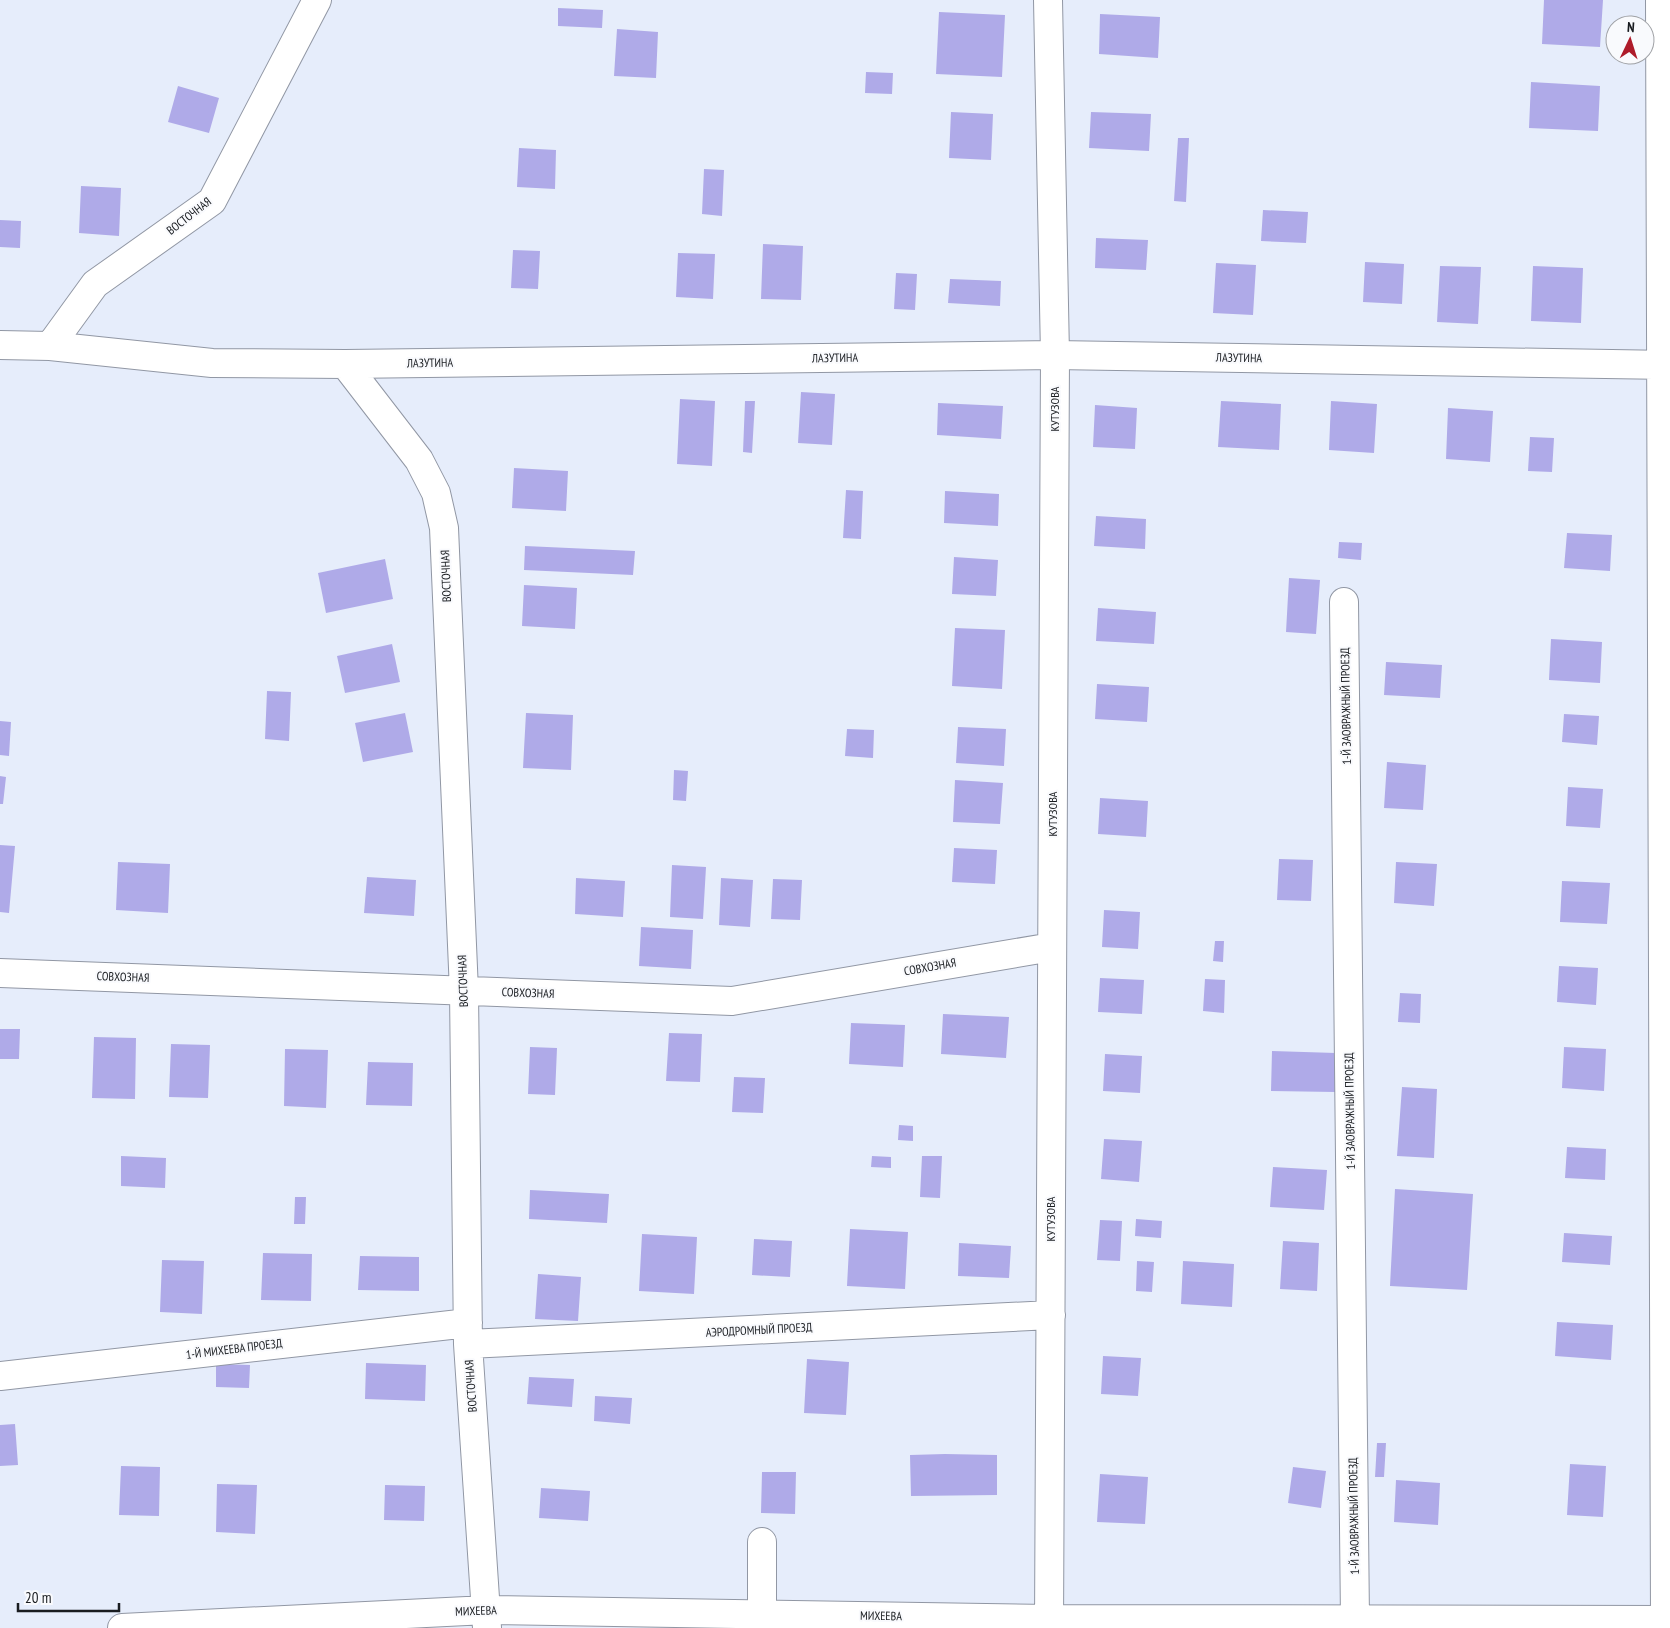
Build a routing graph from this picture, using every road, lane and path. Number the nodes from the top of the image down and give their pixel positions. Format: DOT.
graph roads {
  1 [pos="317,0"];
  2 [pos="1048,0"];
  3 [pos="1660,0"];
  4 [pos="0,345"];
  5 [pos="50,346"];
  6 [pos="1055,355"];
  7 [pos="345,364"];
  8 [pos="1665,364"];
  9 [pos="1344,602"];
  10 [pos="1052,947"];
  11 [pos="0,972"];
  12 [pos="464,990"];
  13 [pos="1050,1315"];
  14 [pos="468,1333"];
  15 [pos="0,1376"];
  16 [pos="762,1542"];
  17 [pos="762,1614"];
  18 [pos="487,1619"];
  19 [pos="1355,1620"];
  20 [pos="1668,1620"];
  21 [pos="1049,1624"];
  22 [pos="122,1628"];
  1 -- 5 [label="street, ВОСТОЧНАЯ"];
  2 -- 6 [label="street, КУТУЗОВА"];
  3 -- 8 [label="street"];
  4 -- 5 [label="street, ЛАЗУТИНА"];
  5 -- 7 [label="street, ЛАЗУТИНА"];
  6 -- 7 [label="street, ЛАЗУТИНА"];
  6 -- 8 [label="street, ЛАЗУТИНА"];
  6 -- 10 [label="street, КУТУЗОВА"];
  7 -- 12 [label="street, ВОСТОЧНАЯ"];
  8 -- 20 [label="street"];
  9 -- 19 [label="street, 1-Й ЗАОВРАЖНЫЙ ПРОЕЗД"];
  10 -- 12 [label="street, СОВХОЗНАЯ"];
  10 -- 13 [label="street, КУТУЗОВА"];
  11 -- 12 [label="street, СОВХОЗНАЯ"];
  12 -- 14 [label="street, ВОСТОЧНАЯ"];
  13 -- 14 [label="street, АЭРОДРОМНЫЙ ПРОЕЗД"];
  13 -- 21 [label="street, КУТУЗОВА"];
  14 -- 15 [label="street, 1-Й МИХЕЕВА ПРОЕЗД"];
  14 -- 18 [label="street, ВОСТОЧНАЯ"];
  16 -- 17 [label="street"];
  17 -- 18 [label="street, МИХЕЕВА"];
  17 -- 21 [label="street, МИХЕЕВА"];
  18 -- 22 [label="street, МИХЕЕВА"];
  19 -- 20 [label="street, МИХЕЕВА"];
  19 -- 21 [label="street, МИХЕЕВА"];
}
